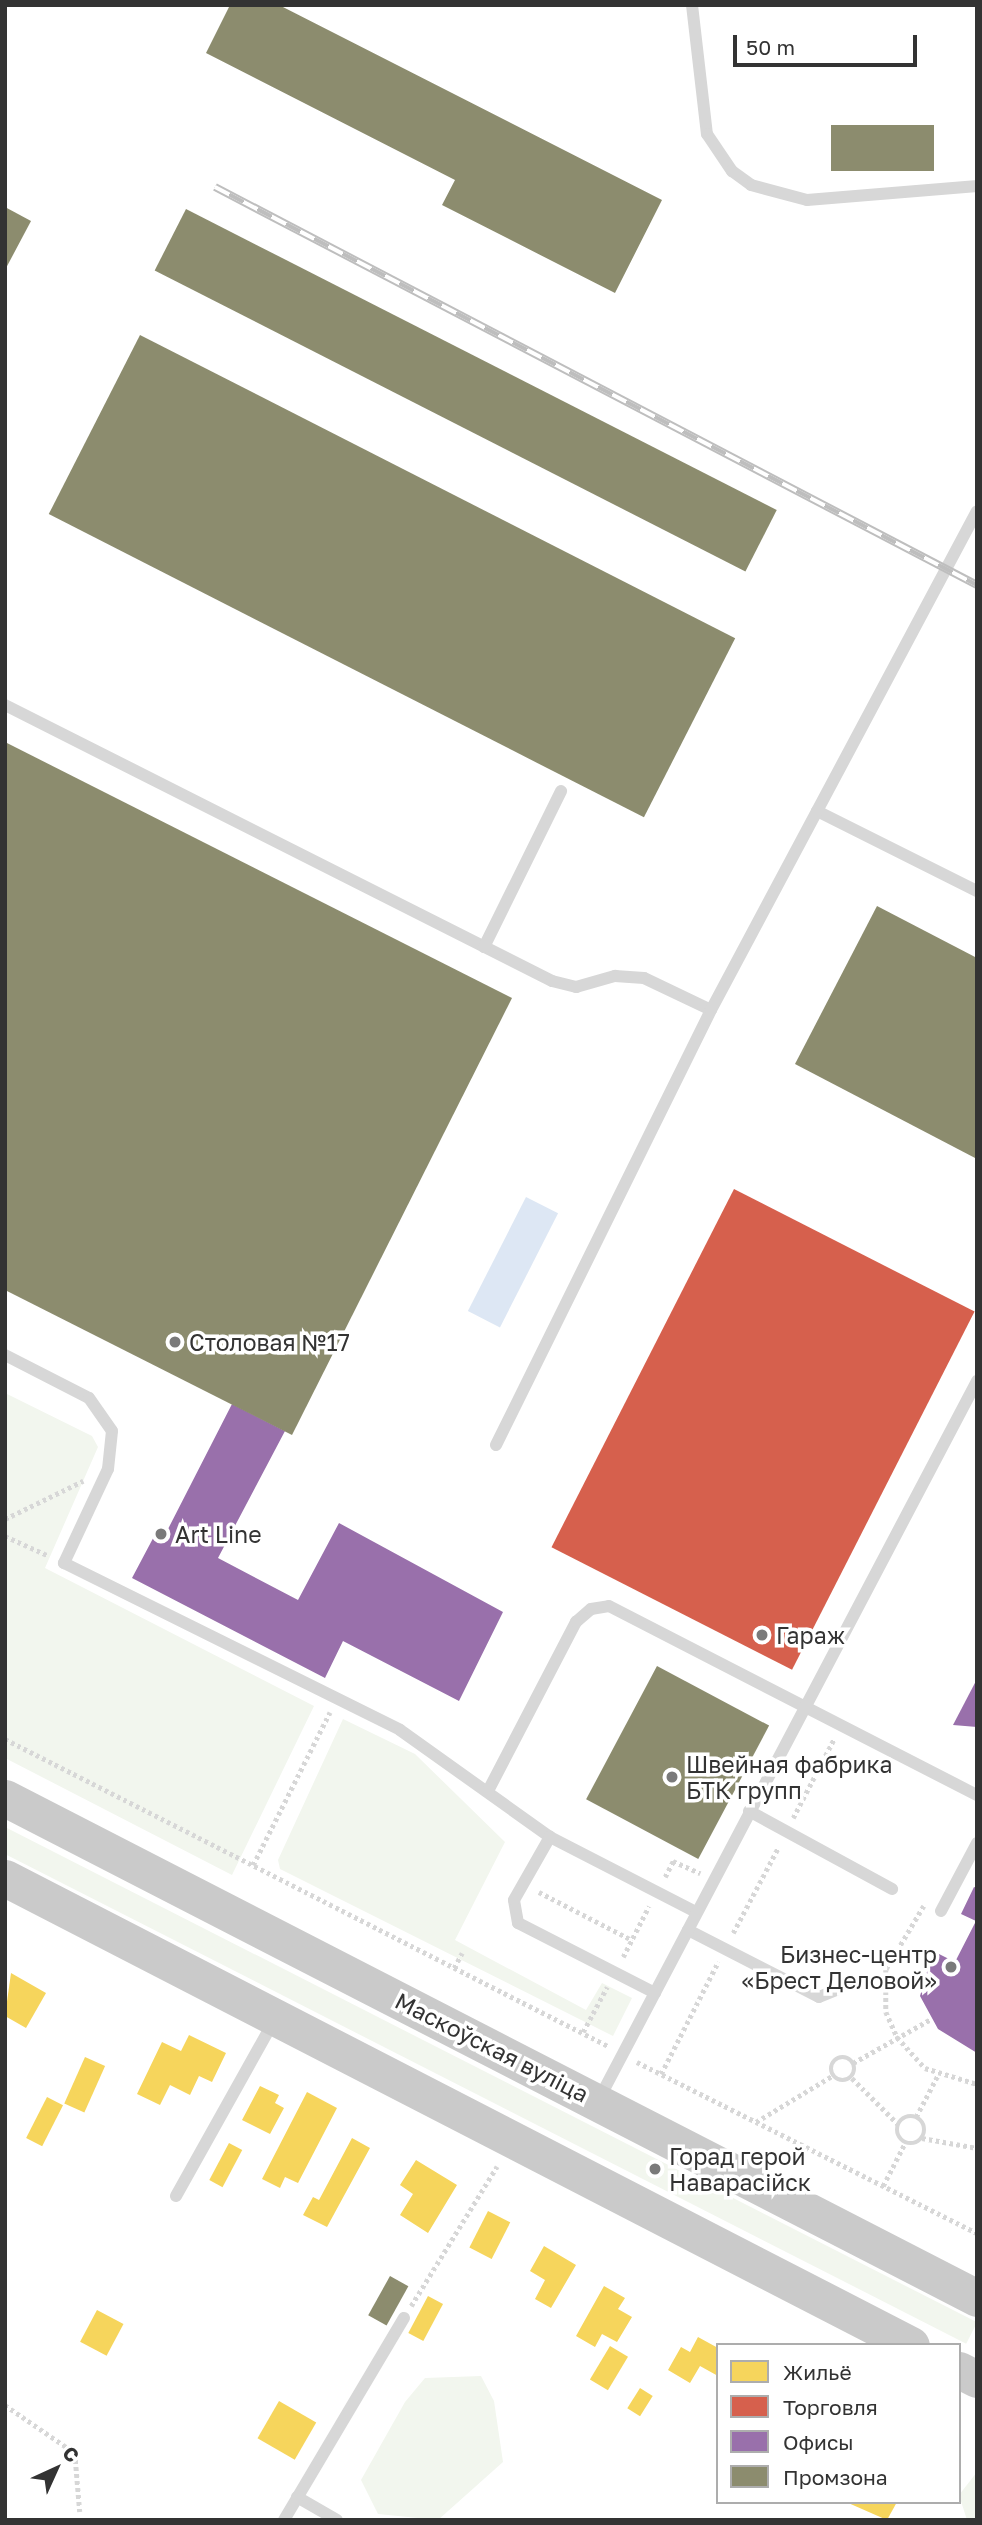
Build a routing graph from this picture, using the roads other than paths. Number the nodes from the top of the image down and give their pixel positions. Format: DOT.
graph roads {
  1 [pos="692,5"];
  2 [pos="977,186"];
  3 [pos="977,511"];
  4 [pos="5,705"];
  5 [pos="561,791"];
  6 [pos="817,811"];
  7 [pos="977,891"];
  8 [pos="484,947"];
  9 [pos="711,1010"];
  10 [pos="5,1355"];
  11 [pos="977,1381"];
  12 [pos="496,1445"];
  13 [pos="805,1704"];
  14 [pos="488,1791"];
  15 [pos="977,1795"];
  16 [pos="5,1798"];
  17 [pos="749,1811"];
  18 [pos="550,1837"];
  19 [pos="976,1848"];
  20 [pos="5,1878"];
  21 [pos="892,1889"];
  22 [pos="941,1911"];
  23 [pos="696,1912"];
  24 [pos="688,1930"];
  25 [pos="841,1987"];
  26 [pos="655,1993"];
  27 [pos="276,2017"];
  28 [pos="598,2101"];
  29 [pos="176,2196"];
  30 [pos="977,2298"];
  31 [pos="404,2318"];
  32 [pos="907,2343"];
  33 [pos="961,2371"];
  34 [pos="977,2379"];
  35 [pos="297,2497"];
  36 [pos="284,2520"];
  37 [pos="337,2520"];
  1 -- 2 [label="lane"];
  3 -- 6 [label="lane"];
  4 -- 8 [label="lane"];
  5 -- 8 [label="lane"];
  6 -- 7 [label="lane"];
  6 -- 9 [label="lane"];
  8 -- 9 [label="lane"];
  9 -- 12 [label="lane"];
  10 -- 14 [label="lane"];
  11 -- 13 [label="lane"];
  13 -- 14 [label="lane"];
  13 -- 15 [label="lane"];
  13 -- 17 [label="lane"];
  14 -- 18 [label="lane"];
  16 -- 28 [label="main road, Маскоўская вуліца"];
  17 -- 21 [label="lane"];
  17 -- 23 [label="lane"];
  18 -- 23 [label="lane"];
  18 -- 26 [label="lane"];
  19 -- 22 [label="lane"];
  20 -- 27 [label="main road"];
  23 -- 24 [label="lane"];
  24 -- 25 [label="lane"];
  24 -- 26 [label="lane"];
  26 -- 28 [label="lane"];
  27 -- 29 [label="lane"];
  27 -- 32 [label="main road"];
  28 -- 30 [label="main road, Маскоўская вуліца"];
  31 -- 35 [label="lane"];
  33 -- 34 [label="main road"];
  35 -- 36 [label="lane"];
  35 -- 37 [label="lane"];
}
